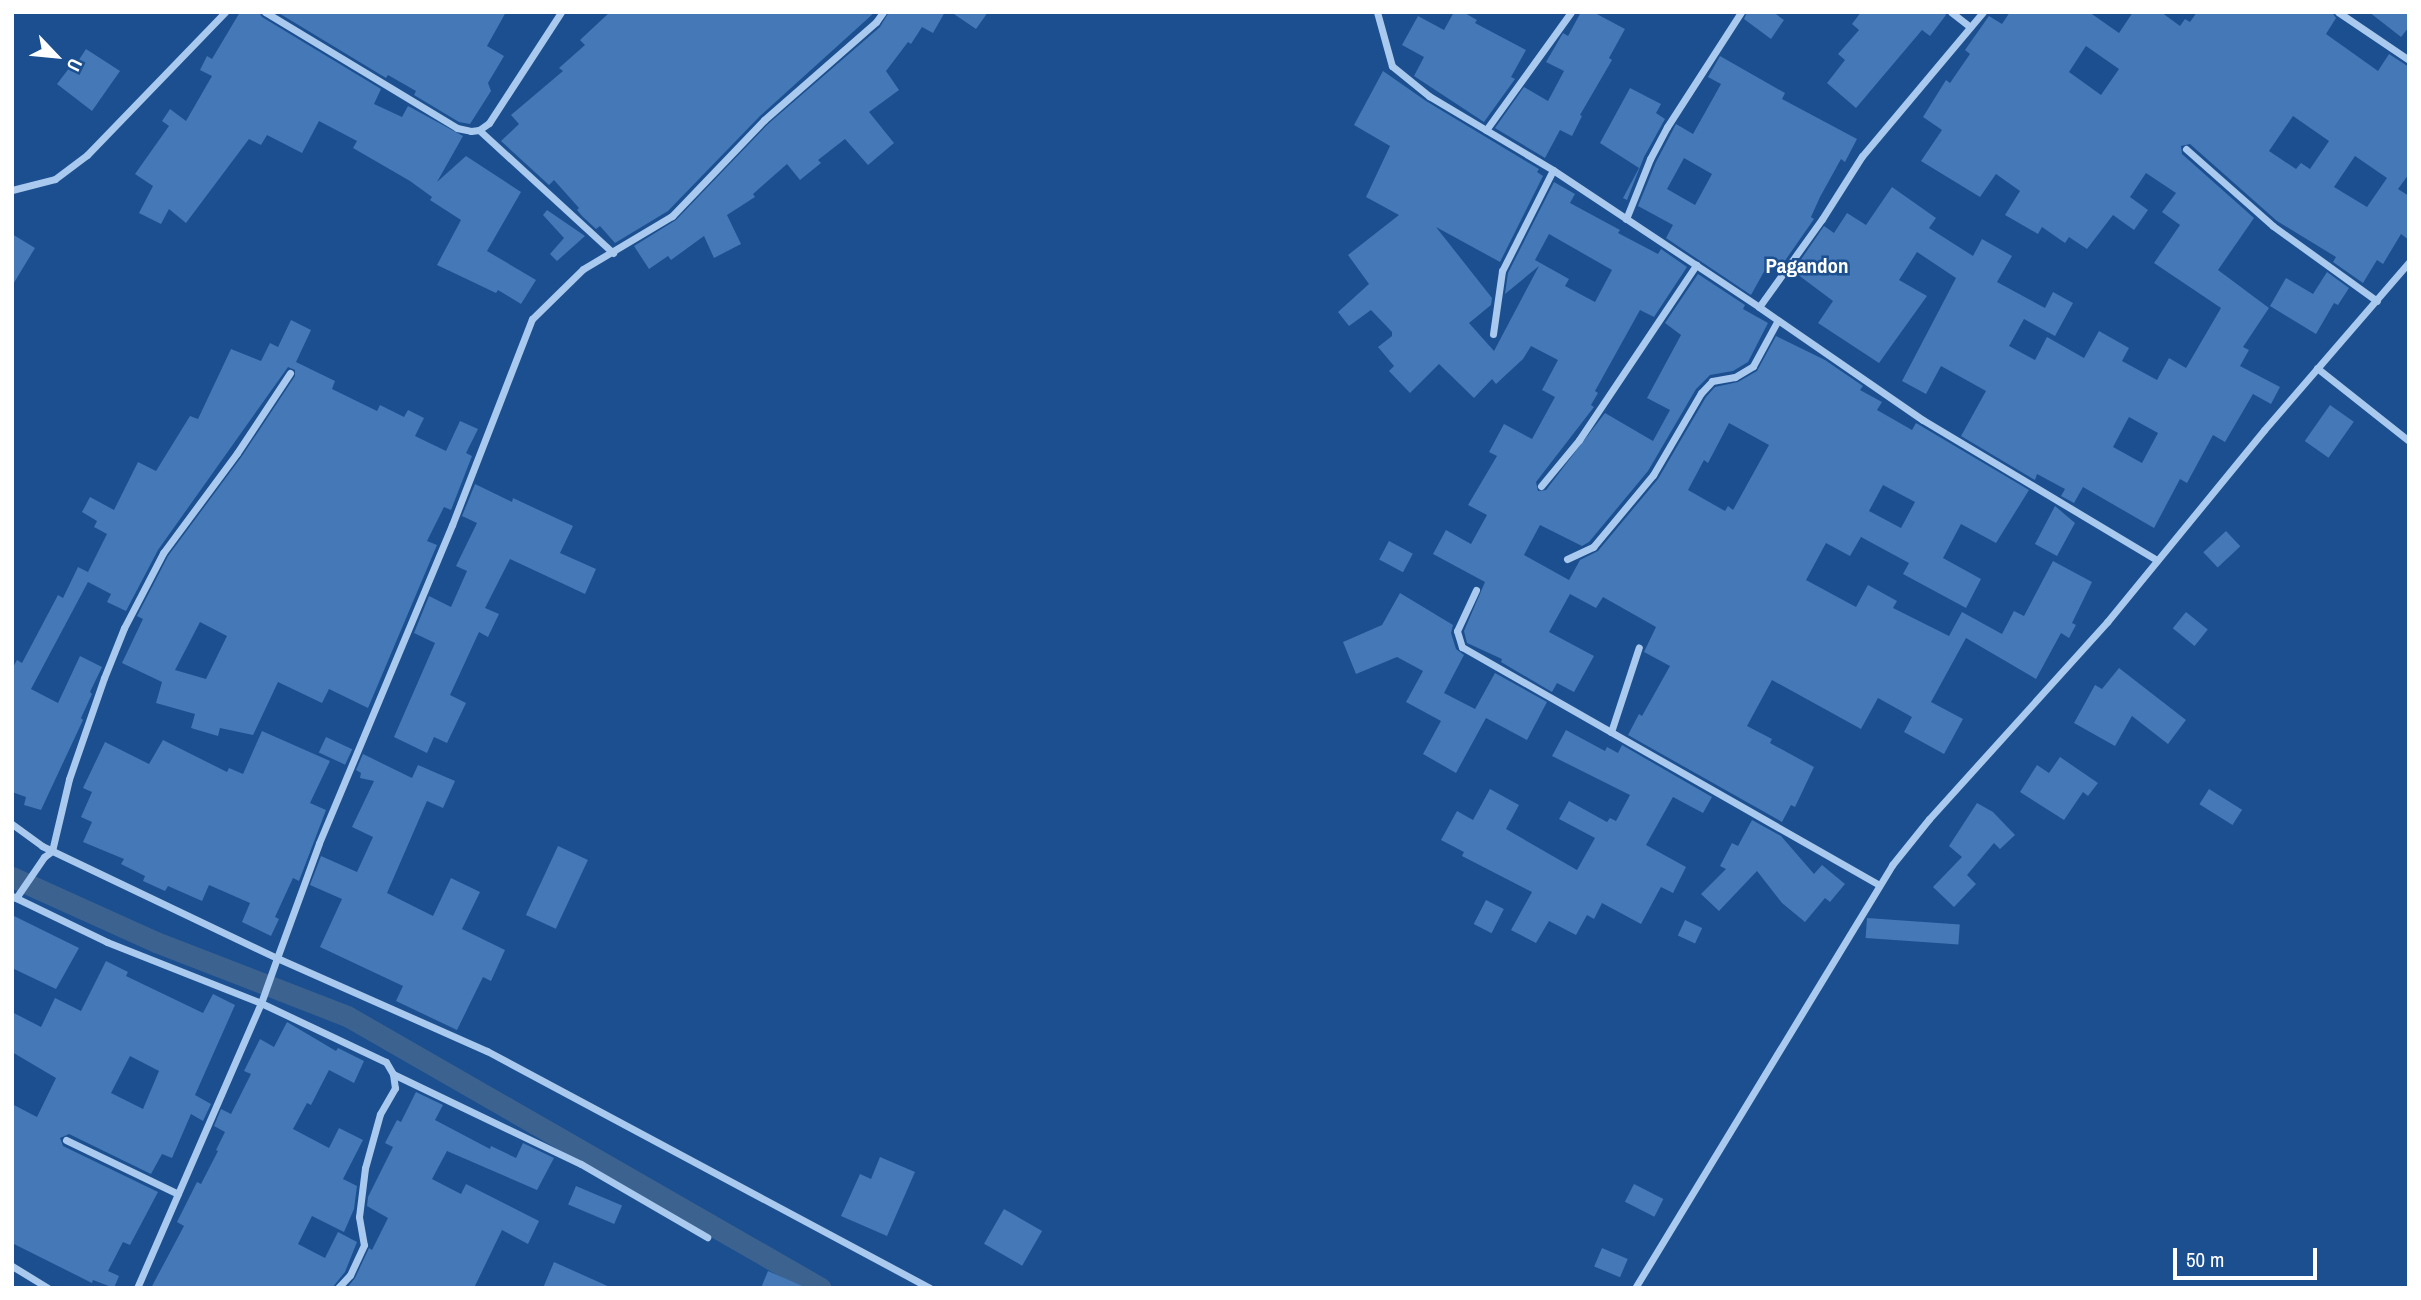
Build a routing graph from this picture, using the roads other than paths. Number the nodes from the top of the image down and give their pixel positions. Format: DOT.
graph roads {
  1 [pos="225,12"];
  2 [pos="265,12"];
  3 [pos="561,12"];
  4 [pos="883,12"];
  5 [pos="1377,12"];
  6 [pos="1571,12"];
  7 [pos="1741,12"];
  8 [pos="1951,12"];
  9 [pos="1983,12"];
  10 [pos="2338,12"];
  11 [pos="1970,27"];
  12 [pos="2409,60"];
  13 [pos="479,130"];
  14 [pos="1486,130"];
  15 [pos="2186,149"];
  16 [pos="1553,170"];
  17 [pos="12,190"];
  18 [pos="1626,219"];
  19 [pos="613,253"];
  20 [pos="2409,262"];
  21 [pos="1696,265"];
  22 [pos="2377,301"];
  23 [pos="1759,307"];
  24 [pos="1778,320"];
  25 [pos="1493,334"];
  26 [pos="2317,368"];
  27 [pos="290,373"];
  28 [pos="2409,441"];
  29 [pos="1541,486"];
  30 [pos="1567,559"];
  31 [pos="2157,561"];
  32 [pos="1476,590"];
  33 [pos="1639,647"];
  34 [pos="1611,732"];
  35 [pos="12,824"];
  36 [pos="52,851"];
  37 [pos="1879,885"];
  38 [pos="14,897"];
  39 [pos="277,958"];
  40 [pos="261,1003"];
  41 [pos="393,1074"];
  42 [pos="66,1140"];
  43 [pos="178,1194"];
  44 [pos="707,1237"];
  45 [pos="12,1266"];
  46 [pos="48,1288"];
  47 [pos="137,1288"];
  48 [pos="338,1288"];
  49 [pos="930,1288"];
  50 [pos="1636,1288"];
  1 -- 17 [label="street"];
  2 -- 13 [label="street"];
  3 -- 13 [label="street"];
  4 -- 19 [label="street"];
  5 -- 14 [label="street"];
  6 -- 14 [label="street"];
  7 -- 18 [label="street"];
  8 -- 11 [label="street"];
  9 -- 11 [label="street"];
  10 -- 12 [label="street"];
  11 -- 23 [label="street"];
  13 -- 19 [label="street"];
  14 -- 16 [label="street"];
  15 -- 22 [label="street"];
  16 -- 18 [label="street"];
  16 -- 25 [label="street"];
  18 -- 21 [label="street"];
  19 -- 39 [label="street"];
  20 -- 22 [label="street"];
  21 -- 23 [label="street"];
  21 -- 29 [label="street"];
  22 -- 26 [label="street"];
  23 -- 24 [label="street"];
  24 -- 30 [label="street"];
  24 -- 31 [label="street"];
  26 -- 28 [label="street"];
  26 -- 31 [label="street"];
  27 -- 36 [label="street"];
  31 -- 37 [label="street"];
  32 -- 34 [label="street"];
  33 -- 34 [label="street"];
  34 -- 37 [label="street"];
  35 -- 36 [label="street"];
  36 -- 38 [label="street"];
  36 -- 39 [label="street"];
  37 -- 50 [label="street"];
  38 -- 40 [label="street"];
  39 -- 40 [label="street"];
  39 -- 49 [label="street"];
  40 -- 41 [label="street"];
  40 -- 43 [label="street"];
  41 -- 44 [label="street"];
  41 -- 48 [label="street"];
  42 -- 43 [label="street"];
  43 -- 47 [label="street"];
  45 -- 46 [label="street"];
}
